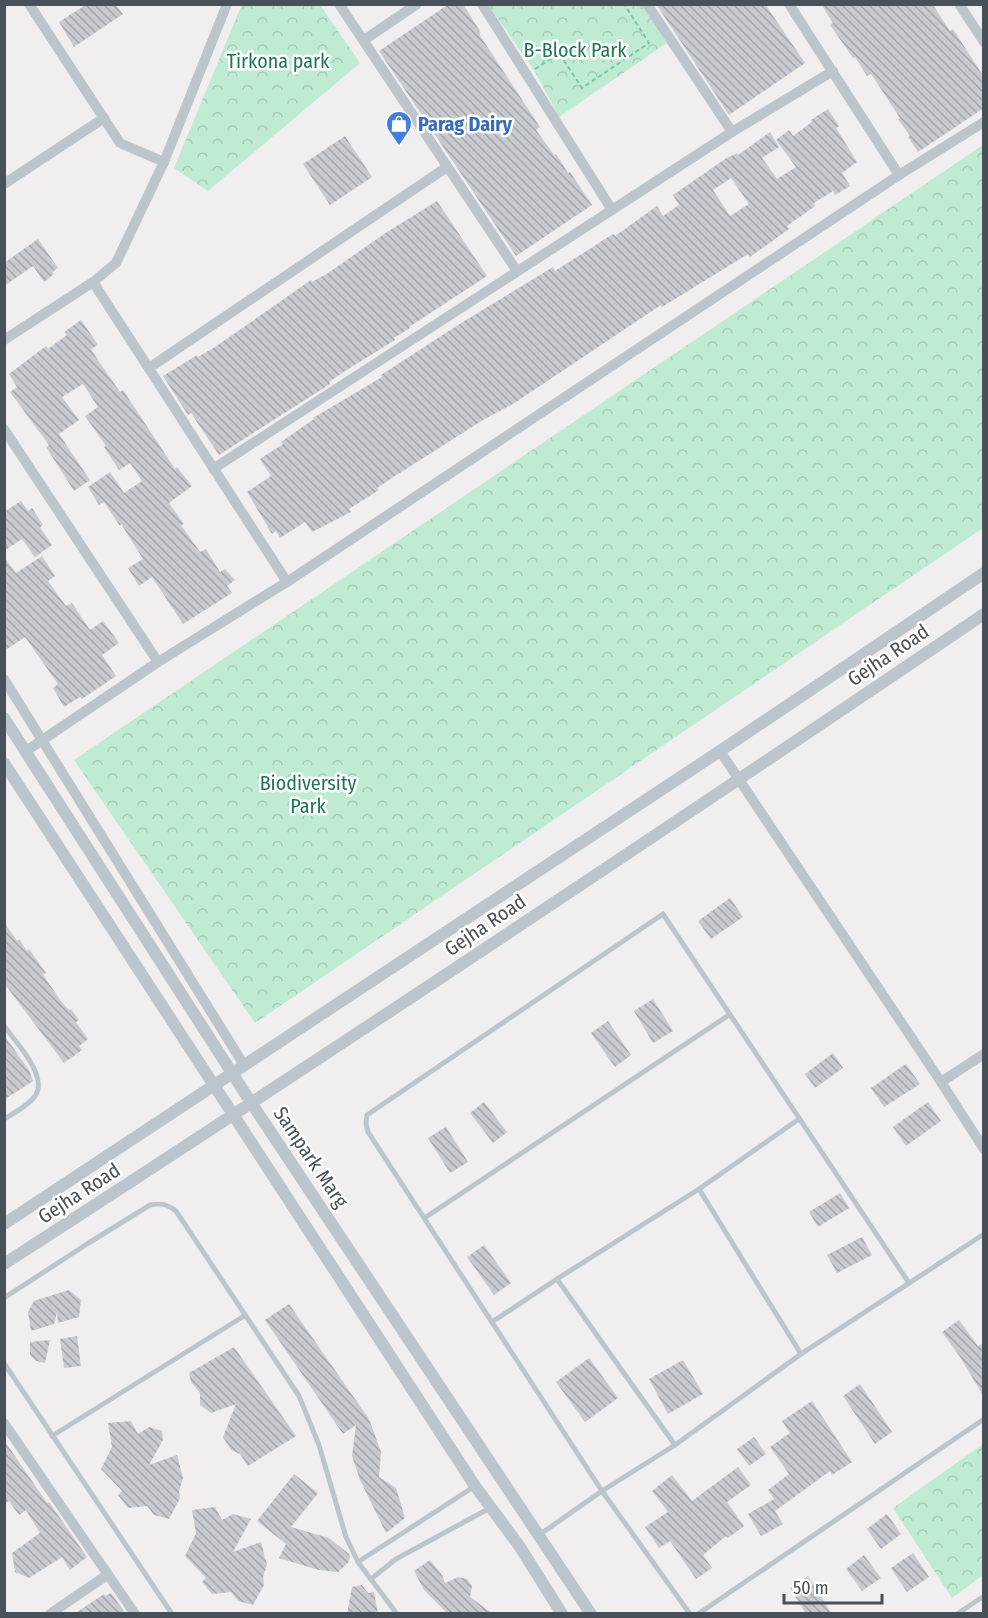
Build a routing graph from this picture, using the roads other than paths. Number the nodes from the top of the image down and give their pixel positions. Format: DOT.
graph roads {
  1 [pos="29,4"];
  2 [pos="227,4"];
  3 [pos="339,4"];
  4 [pos="417,4"];
  5 [pos="482,4"];
  6 [pos="647,4"];
  7 [pos="789,4"];
  8 [pos="959,4"];
  9 [pos="364,40"];
  10 [pos="984,42"];
  11 [pos="833,71"];
  12 [pos="104,118"];
  13 [pos="984,122"];
  14 [pos="732,132"];
  15 [pos="164,162"];
  16 [pos="447,166"];
  17 [pos="899,175"];
  18 [pos="4,184"];
  19 [pos="612,210"];
  20 [pos="517,271"];
  21 [pos="93,282"];
  22 [pos="4,340"];
  23 [pos="149,368"];
  24 [pos="4,429"];
  25 [pos="213,469"];
  26 [pos="984,573"];
  27 [pos="286,582"];
  28 [pos="984,614"];
  29 [pos="158,663"];
  30 [pos="4,679"];
  31 [pos="4,718"];
  32 [pos="42,739"];
  33 [pos="26,751"];
  34 [pos="720,751"];
  35 [pos="4,763"];
  36 [pos="739,780"];
  37 [pos="729,1015"];
  38 [pos="4,1026"];
  39 [pos="984,1054"];
  40 [pos="244,1065"];
  41 [pos="233,1074"];
  42 [pos="941,1082"];
  43 [pos="215,1085"];
  44 [pos="252,1104"];
  45 [pos="234,1115"];
  46 [pos="4,1119"];
  47 [pos="799,1119"];
  48 [pos="984,1149"];
  49 [pos="699,1189"];
  50 [pos="426,1217"];
  51 [pos="4,1224"];
  52 [pos="984,1234"];
  53 [pos="4,1264"];
  54 [pos="557,1279"];
  55 [pos="909,1283"];
  56 [pos="4,1298"];
  57 [pos="244,1316"];
  58 [pos="492,1322"];
  59 [pos="801,1354"];
  60 [pos="4,1363"];
  61 [pos="984,1419"];
  62 [pos="4,1423"];
  63 [pos="52,1436"];
  64 [pos="675,1445"];
  65 [pos="475,1486"];
  66 [pos="602,1491"];
  67 [pos="490,1508"];
  68 [pos="539,1534"];
  69 [pos="358,1562"];
  70 [pos="107,1575"];
  71 [pos="371,1580"];
  72 [pos="984,1596"];
  73 [pos="50,1614"];
  74 [pos="135,1614"];
  75 [pos="172,1614"];
  76 [pos="398,1614"];
  77 [pos="562,1614"];
  78 [pos="591,1614"];
  79 [pos="690,1614"];
  80 [pos="698,1614"];
  81 [pos="957,1614"];
  1 -- 12 [label="street"];
  2 -- 15 [label="street"];
  3 -- 9 [label="street"];
  4 -- 9 [label="street"];
  5 -- 19 [label="street"];
  6 -- 14 [label="street"];
  7 -- 11 [label="street"];
  8 -- 10 [label="street"];
  9 -- 16 [label="street"];
  11 -- 14 [label="street"];
  11 -- 17 [label="street"];
  12 -- 15 [label="street"];
  12 -- 18 [label="street"];
  13 -- 17 [label="street"];
  14 -- 19 [label="street"];
  15 -- 21 [label="street"];
  16 -- 20 [label="street"];
  16 -- 23 [label="street"];
  17 -- 27 [label="street"];
  19 -- 20 [label="street"];
  20 -- 25 [label="street"];
  21 -- 22 [label="street"];
  21 -- 23 [label="street"];
  23 -- 25 [label="street"];
  24 -- 29 [label="street"];
  25 -- 27 [label="street"];
  26 -- 34 [label="street, Gejha Road"];
  27 -- 29 [label="street"];
  28 -- 36 [label="street, Gejha Road"];
  29 -- 32 [label="street"];
  30 -- 32 [label="street"];
  31 -- 33 [label="street, Sampark Marg"];
  32 -- 33 [label="street"];
  32 -- 40 [label="street"];
  33 -- 41 [label="street, Sampark Marg"];
  34 -- 36 [label="street"];
  34 -- 40 [label="street, Gejha Road"];
  35 -- 43 [label="street, Sampark Marg"];
  36 -- 42 [label="street"];
  36 -- 44 [label="street, Gejha Road"];
  37 -- 47 [label="lane"];
  37 -- 50 [label="lane"];
  37 -- 50 [label="lane"];
  38 -- 46 [label="lane"];
  39 -- 42 [label="street"];
  40 -- 41 [label="street, Gejha Road"];
  41 -- 43 [label="street, Gejha Road"];
  41 -- 44 [label="street, Sampark Marg"];
  42 -- 48 [label="street"];
  43 -- 45 [label="street, Sampark Marg"];
  43 -- 51 [label="street, Gejha Road"];
  44 -- 45 [label="street, Gejha Road"];
  44 -- 68 [label="street, Sampark Marg"];
  45 -- 53 [label="street, Gejha Road"];
  45 -- 65 [label="street, Sampark Marg"];
  47 -- 49 [label="lane"];
  47 -- 55 [label="lane"];
  49 -- 54 [label="lane"];
  49 -- 59 [label="lane"];
  50 -- 58 [label="lane"];
  52 -- 55 [label="lane"];
  54 -- 58 [label="lane"];
  54 -- 64 [label="lane"];
  55 -- 59 [label="lane"];
  56 -- 57 [label="lane"];
  57 -- 63 [label="lane"];
  57 -- 69 [label="lane"];
  58 -- 66 [label="lane"];
  59 -- 64 [label="lane"];
  60 -- 63 [label="lane"];
  61 -- 80 [label="lane"];
  62 -- 70 [label="street"];
  63 -- 75 [label="lane"];
  64 -- 66 [label="lane"];
  65 -- 67 [label="street, Sampark Marg"];
  65 -- 69 [label="lane"];
  66 -- 68 [label="lane"];
  66 -- 79 [label="lane"];
  67 -- 71 [label="lane"];
  67 -- 77 [label="street, Sampark Marg"];
  68 -- 78 [label="street, Sampark Marg"];
  69 -- 71 [label="lane"];
  70 -- 73 [label="street"];
  70 -- 74 [label="street"];
  71 -- 76 [label="lane"];
  72 -- 81 [label="lane"];
}
